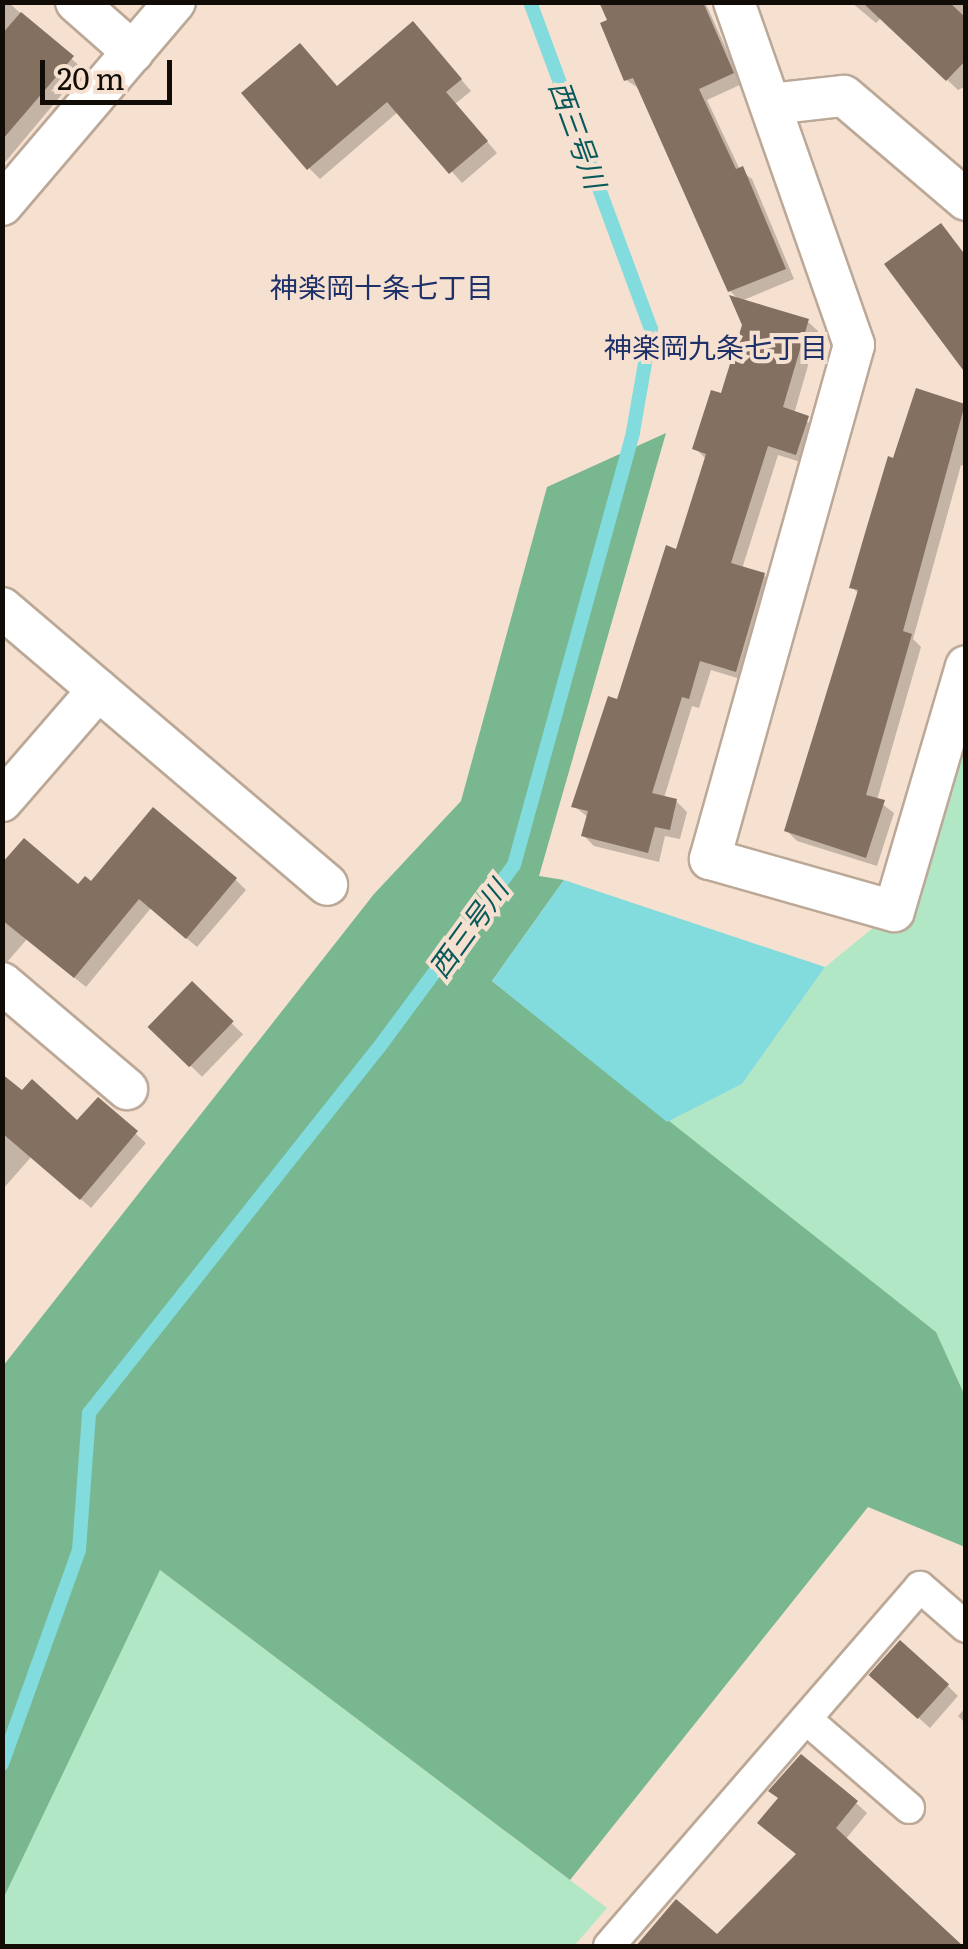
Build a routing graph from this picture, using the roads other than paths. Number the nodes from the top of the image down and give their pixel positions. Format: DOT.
graph roads {
  1 [pos="76,2"];
  2 [pos="175,2"];
  3 [pos="734,2"];
  4 [pos="134,52"];
  5 [pos="771,104"];
  6 [pos="966,200"];
  7 [pos="2,206"];
  8 [pos="2,608"];
  9 [pos="966,666"];
  10 [pos="98,690"];
  11 [pos="2,801"];
  12 [pos="327,885"];
  13 [pos="2,983"];
  14 [pos="127,1090"];
  15 [pos="966,1627"];
  16 [pos="806,1719"];
  17 [pos="908,1808"];
  18 [pos="609,1946"];
  1 -- 4 [label="street"];
  2 -- 4 [label="street"];
  3 -- 5 [label="street"];
  4 -- 7 [label="street"];
  5 -- 6 [label="street"];
  5 -- 9 [label="street"];
  8 -- 10 [label="street"];
  10 -- 11 [label="street"];
  10 -- 12 [label="street"];
  13 -- 14 [label="street"];
  15 -- 16 [label="street"];
  16 -- 17 [label="street"];
  16 -- 18 [label="street"];
}
